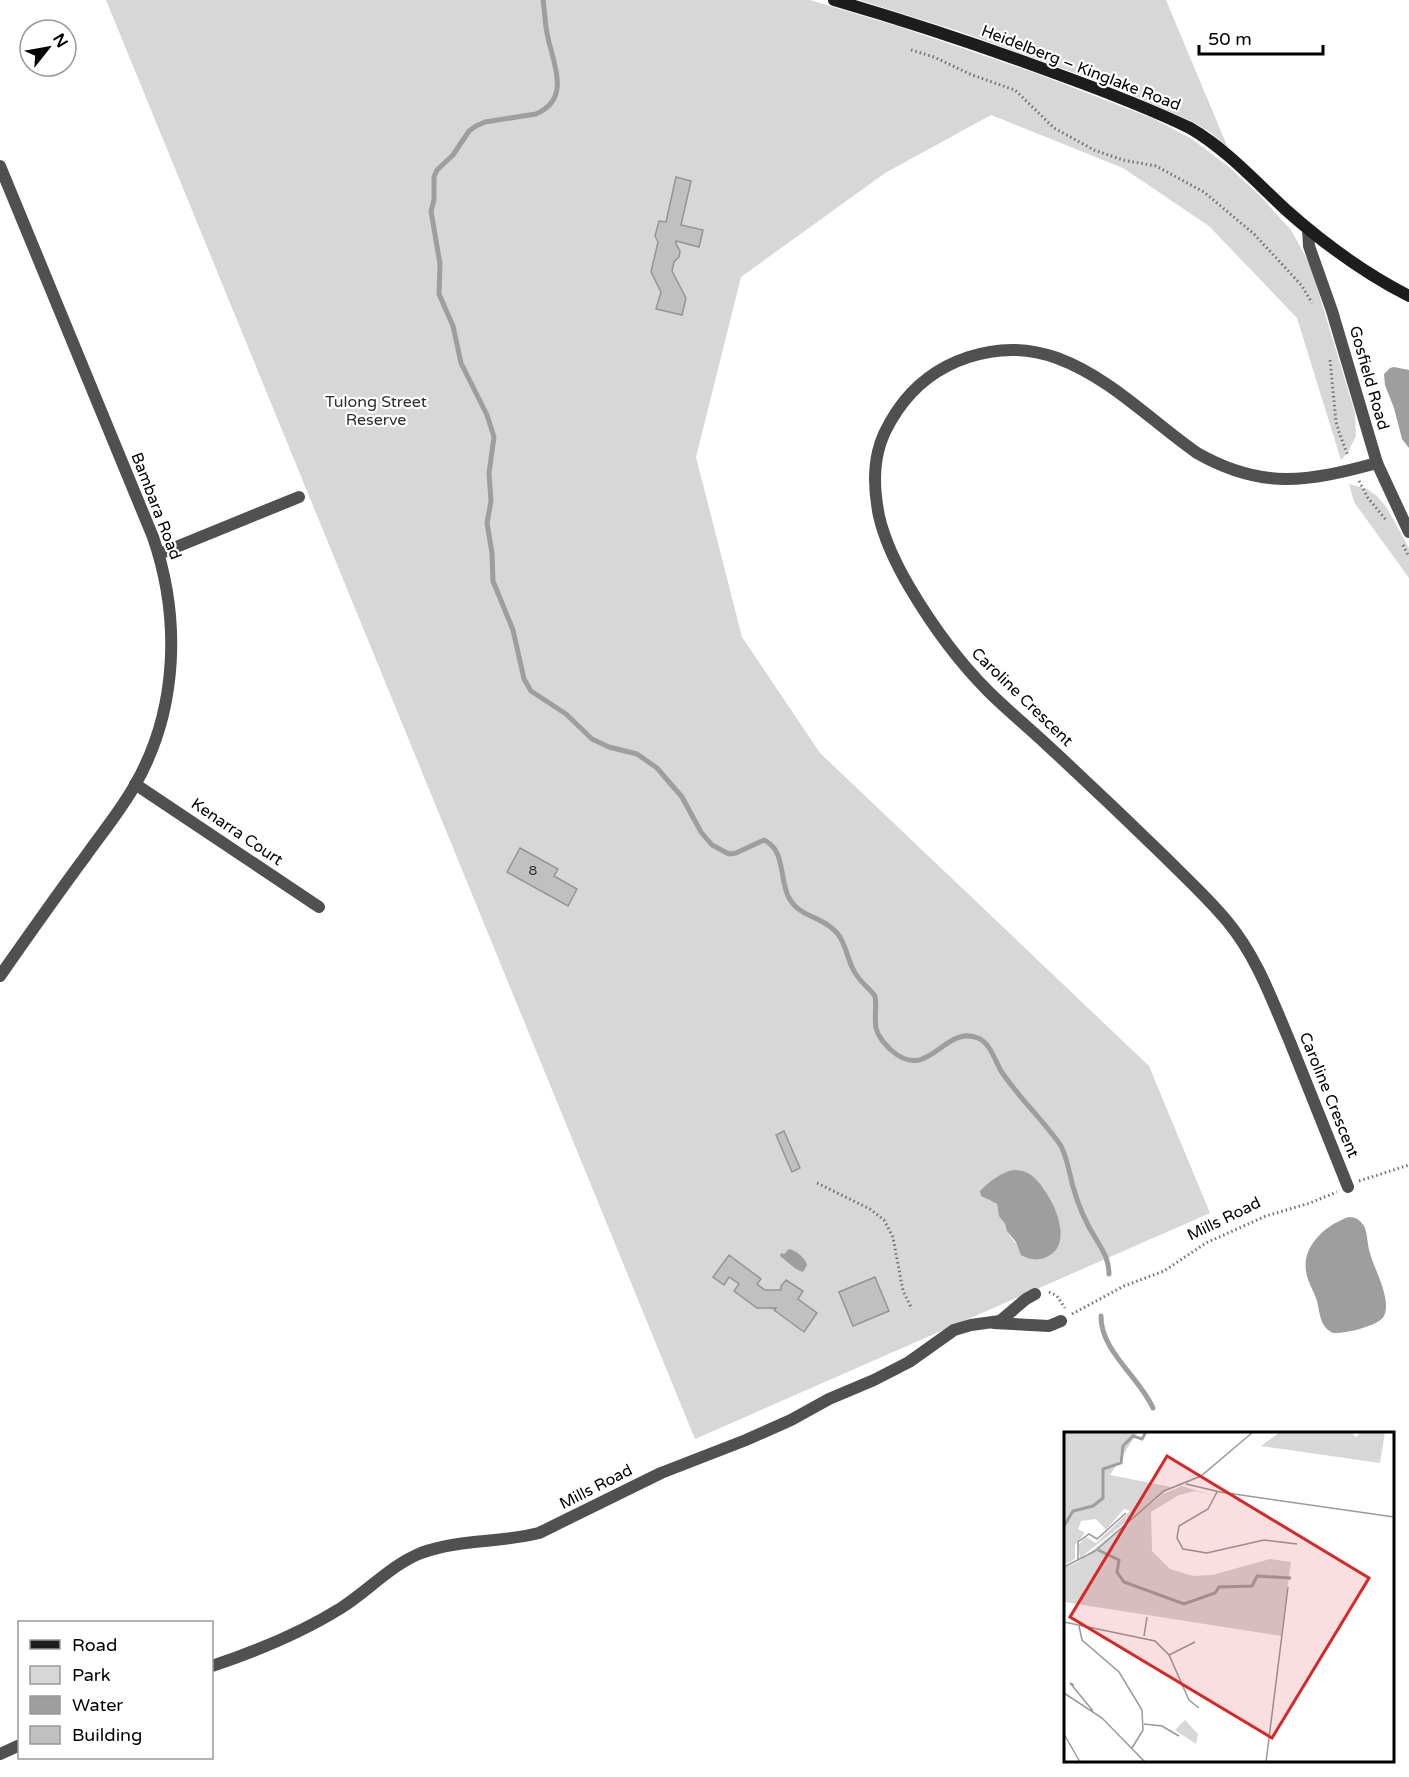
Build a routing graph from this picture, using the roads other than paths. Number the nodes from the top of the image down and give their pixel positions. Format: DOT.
graph roads {
  1 [pos="834,0"];
  2 [pos="0,166"];
  3 [pos="1308,229"];
  4 [pos="1409,296"];
  5 [pos="1377,463"];
  6 [pos="299,497"];
  7 [pos="1405,537"];
  8 [pos="159,554"];
  9 [pos="135,784"];
  10 [pos="319,908"];
  11 [pos="0,976"];
  12 [pos="1348,1187"];
  13 [pos="1035,1294"];
  14 [pos="1061,1321"];
  15 [pos="993,1323"];
  16 [pos="213,1666"];
  17 [pos="18,1746"];
  18 [pos="0,1754"];
  1 -- 3 [label="main road, Heidelberg – Kinglake Road"];
  2 -- 8 [label="street, Bambara Road"];
  3 -- 4 [label="main road, Heidelberg – Kinglake Road"];
  3 -- 5 [label="street, Gosfield Road"];
  5 -- 7 [label="street, Gosfield Road"];
  5 -- 12 [label="street, Caroline Crescent"];
  6 -- 8 [label="street"];
  8 -- 9 [label="street, Bambara Road"];
  9 -- 10 [label="street, Kenarra Court"];
  9 -- 11 [label="street, Bambara Road"];
  13 -- 15 [label="street, Mills Road"];
  14 -- 15 [label="street, Mills Road"];
  15 -- 16 [label="street, Mills Road"];
  17 -- 18 [label="street"];
}
